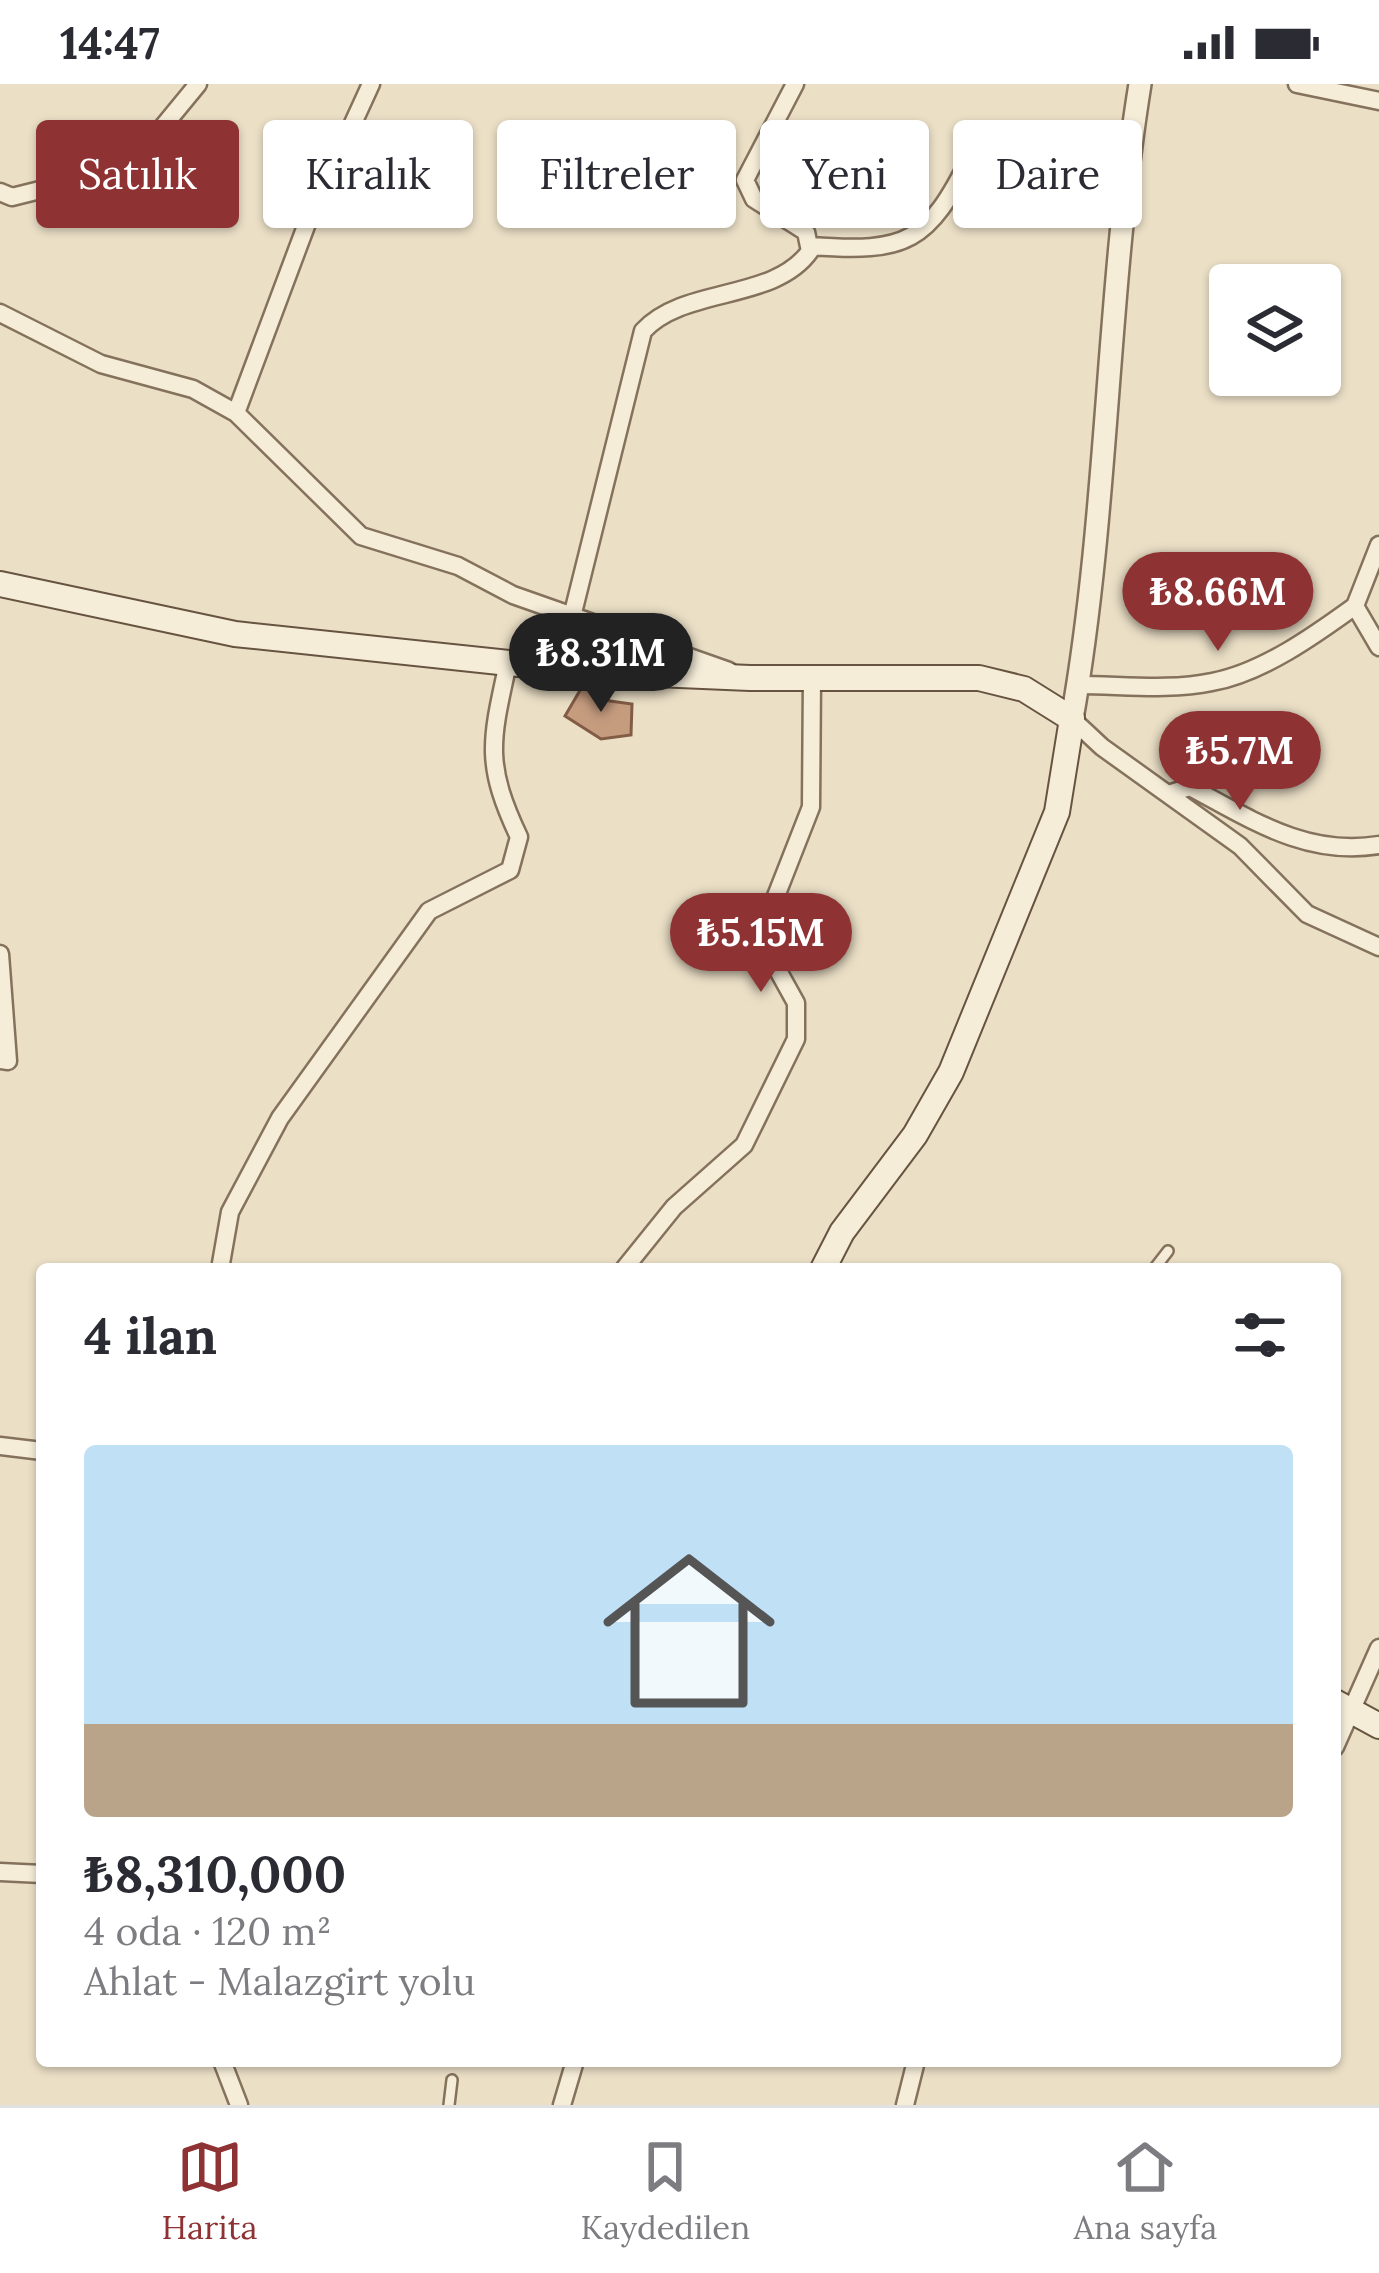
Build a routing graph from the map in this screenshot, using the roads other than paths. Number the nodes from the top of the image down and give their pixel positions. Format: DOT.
graph roads {
  1 [pos="198,84"];
  2 [pos="370,84"];
  3 [pos="794,84"];
  4 [pos="1140,84"];
  5 [pos="1297,84"];
  6 [pos="1379,101"];
  7 [pos="1134,120"];
  8 [pos="0,192"];
  9 [pos="953,192"];
  10 [pos="1119,228"];
  11 [pos="811,246"];
  12 [pos="0,313"];
  13 [pos="236,413"];
  14 [pos="1379,545"];
  15 [pos="0,584"];
  16 [pos="1355,606"];
  17 [pos="569,614"];
  18 [pos="1379,646"];
  19 [pos="508,663"];
  20 [pos="559,668"];
  21 [pos="812,677"];
  22 [pos="750,678"];
  23 [pos="1078,685"];
  24 [pos="1072,719"];
  25 [pos="1168,794"];
  26 [pos="1379,845"];
  27 [pos="1379,947"];
  28 [pos="0,953"];
  29 [pos="0,1060"];
  30 [pos="1168,1251"];
  31 [pos="221,1263"];
  32 [pos="629,1263"];
  33 [pos="826,1263"];
  34 [pos="1159,1263"];
  35 [pos="0,1446"];
  36 [pos="36,1450"];
  37 [pos="1379,1648"];
  38 [pos="1344,1707"];
  39 [pos="1379,1726"];
  40 [pos="0,1872"];
  41 [pos="36,1874"];
  42 [pos="224,2067"];
  43 [pos="573,2067"];
  44 [pos="914,2067"];
  45 [pos="452,2080"];
  46 [pos="239,2105"];
  47 [pos="449,2105"];
  48 [pos="562,2105"];
  49 [pos="905,2105"];
  1 -- 8 [label="street"];
  2 -- 13 [label="street"];
  3 -- 11 [label="street"];
  4 -- 7 [label="street"];
  5 -- 6 [label="street"];
  9 -- 11 [label="street"];
  10 -- 23 [label="street"];
  11 -- 17 [label="street"];
  12 -- 13 [label="street"];
  13 -- 17 [label="street"];
  14 -- 16 [label="street"];
  15 -- 19 [label="main road"];
  16 -- 18 [label="street"];
  16 -- 23 [label="street"];
  17 -- 20 [label="street"];
  17 -- 22 [label="street"];
  19 -- 20 [label="main road"];
  19 -- 31 [label="street"];
  20 -- 22 [label="main road"];
  21 -- 22 [label="main road"];
  21 -- 24 [label="main road"];
  21 -- 32 [label="street"];
  23 -- 24 [label="street"];
  24 -- 25 [label="street"];
  24 -- 33 [label="main road"];
  25 -- 26 [label="street"];
  25 -- 27 [label="street"];
  28 -- 29 [label="street"];
  30 -- 34 [label="lane"];
  35 -- 36 [label="street"];
  37 -- 38 [label="street"];
  38 -- 39 [label="main road"];
  40 -- 41 [label="street"];
  42 -- 46 [label="street"];
  43 -- 48 [label="street"];
  44 -- 49 [label="street"];
  45 -- 47 [label="lane"];
}
